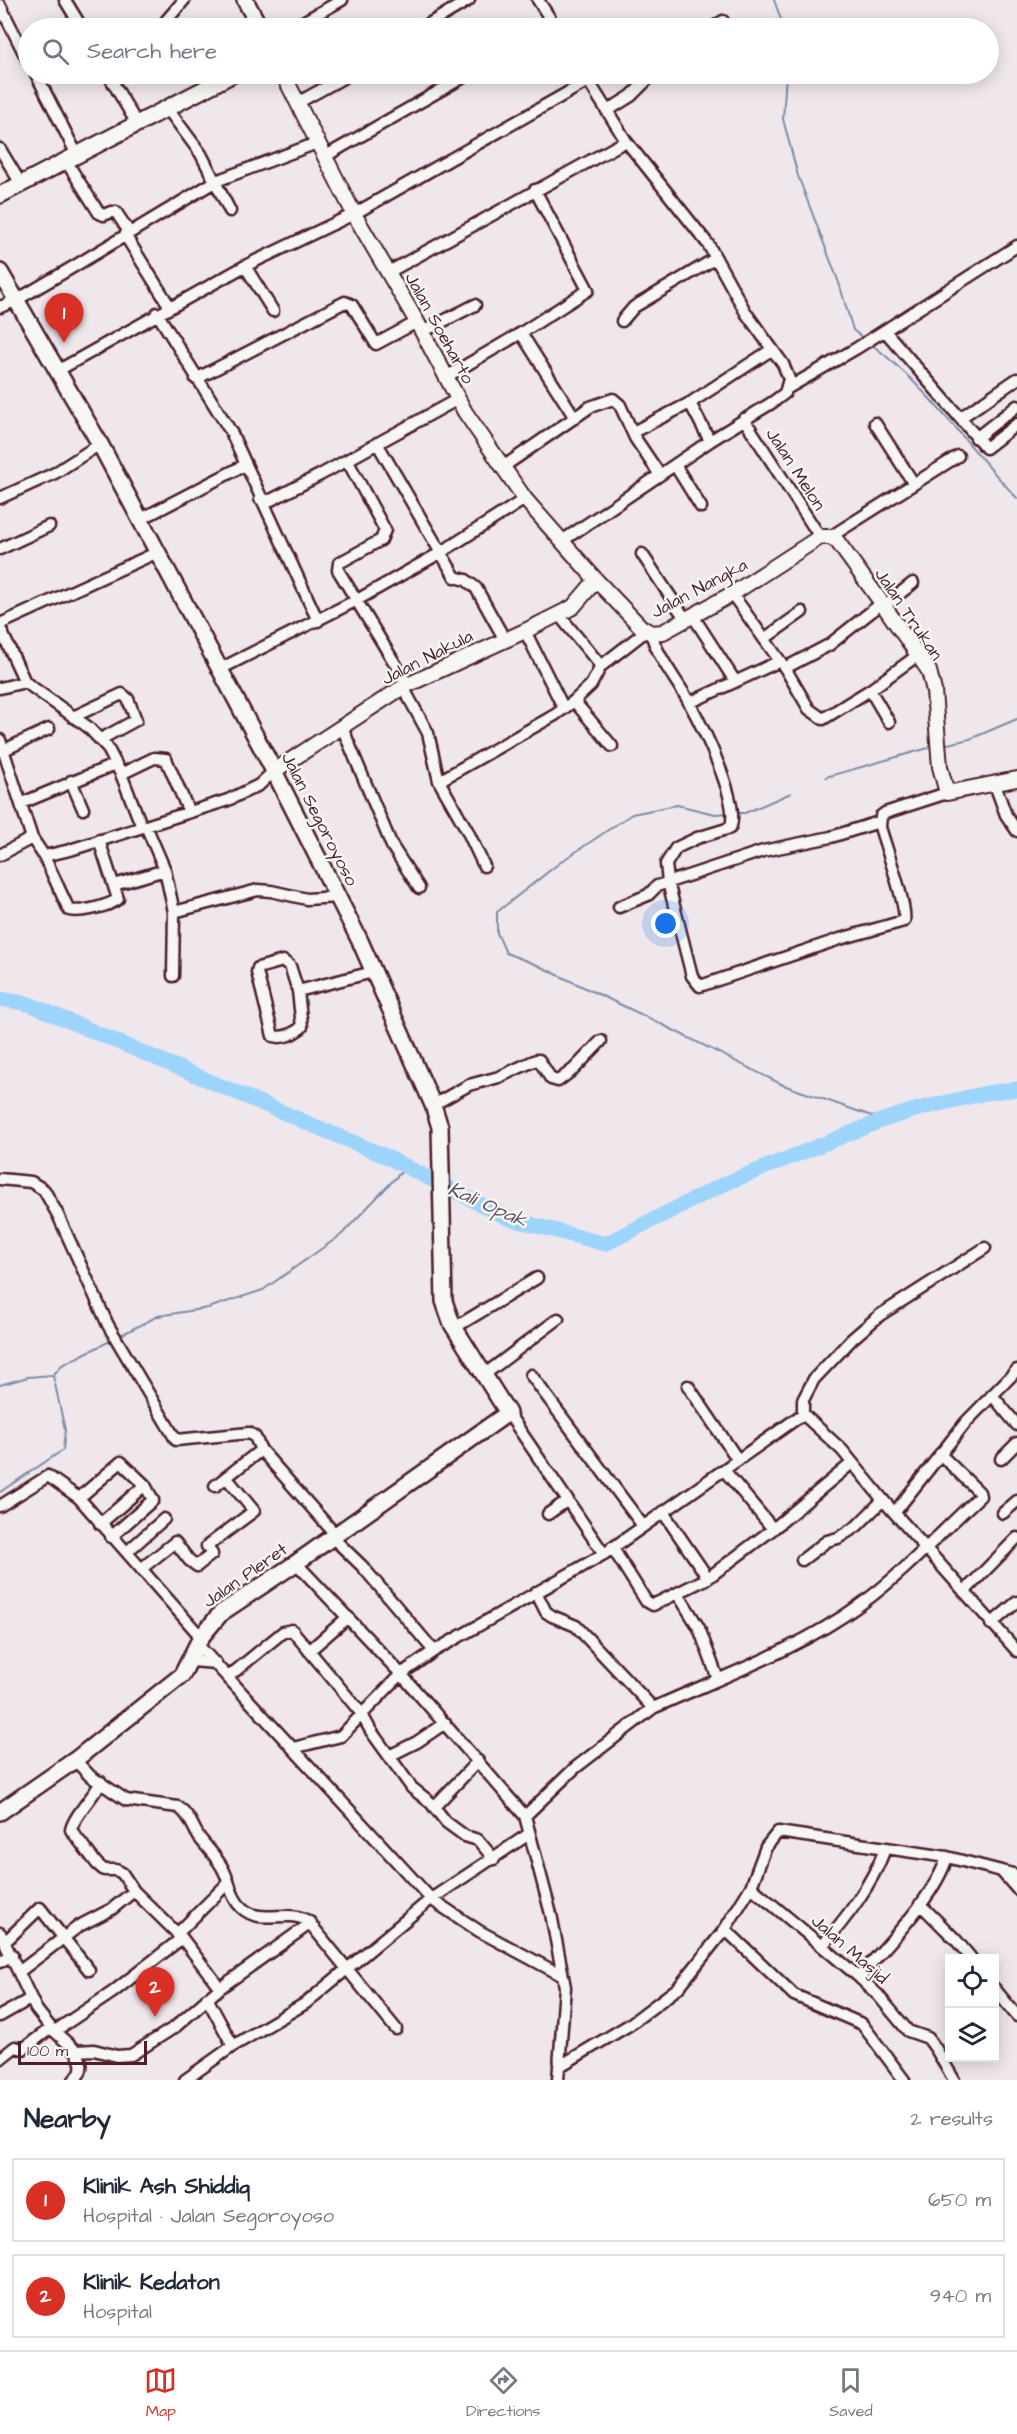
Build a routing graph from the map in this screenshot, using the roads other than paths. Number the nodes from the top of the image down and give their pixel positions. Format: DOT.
graph roads {
  1 [pos="65,0"];
  2 [pos="184,0"];
  3 [pos="245,0"];
  4 [pos="342,0"];
  5 [pos="469,0"];
  6 [pos="538,0"];
  7 [pos="0,5"];
  8 [pos="76,18"];
  9 [pos="169,18"];
  10 [pos="255,18"];
  11 [pos="310,18"];
  12 [pos="439,18"];
  13 [pos="548,18"];
  14 [pos="18,41"];
  15 [pos="40,84"];
  16 [pos="114,84"];
  17 [pos="214,84"];
  18 [pos="289,84"];
  19 [pos="332,84"];
  20 [pos="452,84"];
  21 [pos="574,84"];
  22 [pos="590,84"];
  23 [pos="644,84"];
  24 [pos="299,102"];
  25 [pos="167,108"];
  26 [pos="607,111"];
  27 [pos="137,124"];
  28 [pos="626,141"];
  29 [pos="317,143"];
  30 [pos="0,149"];
  31 [pos="324,157"];
  32 [pos="71,158"];
  33 [pos="216,181"];
  34 [pos="21,184"];
  35 [pos="535,190"];
  36 [pos="0,195"];
  37 [pos="230,211"];
  38 [pos="354,214"];
  39 [pos="127,233"];
  40 [pos="1017,246"];
  41 [pos="716,258"];
  42 [pos="245,266"];
  43 [pos="0,272"];
  44 [pos="387,273"];
  45 [pos="15,301"];
  46 [pos="475,305"];
  47 [pos="0,308"];
  48 [pos="170,308"];
  49 [pos="273,311"];
  50 [pos="157,313"];
  51 [pos="622,321"];
  52 [pos="419,327"];
  53 [pos="882,332"];
  54 [pos="521,333"];
  55 [pos="771,350"];
  56 [pos="57,371"];
  57 [pos="446,377"];
  58 [pos="196,379"];
  59 [pos="1017,379"];
  60 [pos="788,388"];
  61 [pos="458,399"];
  62 [pos="690,403"];
  63 [pos="1017,406"];
  64 [pos="575,418"];
  65 [pos="960,418"];
  66 [pos="744,419"];
  67 [pos="875,423"];
  68 [pos="1017,424"];
  69 [pos="633,432"];
  70 [pos="976,438"];
  71 [pos="710,441"];
  72 [pos="377,443"];
  73 [pos="100,444"];
  74 [pos="958,456"];
  75 [pos="347,460"];
  76 [pos="244,465"];
  77 [pos="675,465"];
  78 [pos="503,467"];
  79 [pos="660,475"];
  80 [pos="914,484"];
  81 [pos="0,498"];
  82 [pos="525,499"];
  83 [pos="260,500"];
  84 [pos="701,507"];
  85 [pos="141,519"];
  86 [pos="49,526"];
  87 [pos="825,537"];
  88 [pos="562,541"];
  89 [pos="0,549"];
  90 [pos="158,552"];
  91 [pos="440,553"];
  92 [pos="642,554"];
  93 [pos="596,580"];
  94 [pos="914,583"];
  95 [pos="732,594"];
  96 [pos="357,600"];
  97 [pos="883,604"];
  98 [pos="802,612"];
  99 [pos="559,615"];
  100 [pos="689,618"];
  101 [pos="318,621"];
  102 [pos="0,626"];
  103 [pos="525,632"];
  104 [pos="648,632"];
  105 [pos="764,639"];
  106 [pos="505,640"];
  107 [pos="918,655"];
  108 [pos="782,664"];
  109 [pos="601,666"];
  110 [pos="220,669"];
  111 [pos="735,681"];
  112 [pos="25,682"];
  113 [pos="405,686"];
  114 [pos="0,688"];
  115 [pos="870,690"];
  116 [pos="574,702"];
  117 [pos="689,703"];
  118 [pos="564,709"];
  119 [pos="73,717"];
  120 [pos="889,722"];
  121 [pos="342,727"];
  122 [pos="49,729"];
  123 [pos="101,739"];
  124 [pos="2,745"];
  125 [pos="612,746"];
  126 [pos="116,764"];
  127 [pos="274,771"];
  128 [pos="121,774"];
  129 [pos="1017,779"];
  130 [pos="71,781"];
  131 [pos="439,781"];
  132 [pos="994,782"];
  133 [pos="947,793"];
  134 [pos="22,803"];
  135 [pos="83,810"];
  136 [pos="189,812"];
  137 [pos="879,822"];
  138 [pos="144,826"];
  139 [pos="1017,831"];
  140 [pos="33,838"];
  141 [pos="99,840"];
  142 [pos="0,855"];
  143 [pos="44,856"];
  144 [pos="484,866"];
  145 [pos="165,870"];
  146 [pos="668,882"];
  147 [pos="114,885"];
  148 [pos="419,888"];
  149 [pos="338,897"];
  150 [pos="619,907"];
  151 [pos="174,912"];
  152 [pos="373,972"];
  153 [pos="173,976"];
  154 [pos="298,992"];
  155 [pos="601,1041"];
  156 [pos="433,1105"];
  157 [pos="0,1179"];
  158 [pos="985,1248"];
  159 [pos="537,1278"];
  160 [pos="558,1319"];
  161 [pos="454,1328"];
  162 [pos="1017,1370"];
  163 [pos="484,1374"];
  164 [pos="531,1375"];
  165 [pos="688,1386"];
  166 [pos="992,1395"];
  167 [pos="508,1413"];
  168 [pos="803,1414"];
  169 [pos="1017,1425"];
  170 [pos="1017,1443"];
  171 [pos="261,1450"];
  172 [pos="939,1454"];
  173 [pos="1000,1459"];
  174 [pos="738,1460"];
  175 [pos="852,1463"];
  176 [pos="724,1470"];
  177 [pos="226,1477"];
  178 [pos="145,1485"];
  179 [pos="215,1486"];
  180 [pos="79,1498"];
  181 [pos="568,1500"];
  182 [pos="883,1500"];
  183 [pos="1017,1501"];
  184 [pos="0,1506"];
  185 [pos="663,1512"];
  186 [pos="895,1512"];
  187 [pos="1003,1513"];
  188 [pos="548,1514"];
  189 [pos="165,1519"];
  190 [pos="100,1524"];
  191 [pos="643,1526"];
  192 [pos="773,1529"];
  193 [pos="334,1536"];
  194 [pos="111,1537"];
  195 [pos="1017,1538"];
  196 [pos="925,1547"];
  197 [pos="608,1550"];
  198 [pos="127,1552"];
  199 [pos="802,1560"];
  200 [pos="296,1563"];
  201 [pos="141,1569"];
  202 [pos="708,1578"];
  203 [pos="536,1592"];
  204 [pos="964,1592"];
  205 [pos="678,1594"];
  206 [pos="1017,1602"];
  207 [pos="348,1617"];
  208 [pos="991,1624"];
  209 [pos="200,1641"];
  210 [pos="309,1651"];
  211 [pos="434,1651"];
  212 [pos="1017,1651"];
  213 [pos="191,1661"];
  214 [pos="216,1663"];
  215 [pos="401,1674"];
  216 [pos="228,1677"];
  217 [pos="718,1678"];
  218 [pos="653,1708"];
  219 [pos="361,1713"];
  220 [pos="445,1723"];
  221 [pos="293,1748"];
  222 [pos="389,1756"];
  223 [pos="75,1760"];
  224 [pos="478,1761"];
  225 [pos="101,1782"];
  226 [pos="434,1807"];
  227 [pos="0,1812"];
  228 [pos="525,1816"];
  229 [pos="529,1834"];
  230 [pos="885,1849"];
  231 [pos="947,1857"];
  232 [pos="494,1859"];
  233 [pos="1002,1872"];
  234 [pos="1017,1875"];
  235 [pos="228,1883"];
  236 [pos="751,1887"];
  237 [pos="1017,1889"];
  238 [pos="134,1891"];
  239 [pos="431,1899"];
  240 [pos="921,1904"];
  241 [pos="310,1923"];
  242 [pos="725,1929"];
  243 [pos="180,1936"];
  244 [pos="3,1937"];
  245 [pos="64,1939"];
  246 [pos="822,1946"];
  247 [pos="967,1954"];
  248 [pos="12,1955"];
  249 [pos="0,1962"];
  250 [pos="348,1969"];
  251 [pos="90,1970"];
  252 [pos="20,1971"];
  253 [pos="563,1976"];
  254 [pos="859,1977"];
  255 [pos="220,1988"];
  256 [pos="999,1994"];
  257 [pos="207,1998"];
  258 [pos="30,1999"];
  259 [pos="0,2016"];
  260 [pos="1017,2016"];
  261 [pos="53,2029"];
  262 [pos="396,2029"];
  263 [pos="233,2046"];
  264 [pos="76,2051"];
  265 [pos="0,2059"];
  266 [pos="560,2066"];
  267 [pos="950,2078"];
  268 [pos="74,2080"];
  269 [pos="185,2080"];
  270 [pos="558,2080"];
  271 [pos="904,2080"];
  1 -- 8 [label="street"];
  2 -- 9 [label="street"];
  3 -- 10 [label="main road"];
  4 -- 11 [label="street"];
  5 -- 12 [label="street"];
  6 -- 13 [label="street"];
  7 -- 14 [label="street"];
  15 -- 32 [label="street"];
  16 -- 27 [label="street"];
  17 -- 25 [label="main road"];
  18 -- 24 [label="street, Jalan Soeharto"];
  19 -- 24 [label="street"];
  20 -- 31 [label="street"];
  21 -- 38 [label="street"];
  22 -- 26 [label="street"];
  23 -- 26 [label="street"];
  24 -- 29 [label="street, Jalan Soeharto"];
  25 -- 27 [label="main road"];
  25 -- 33 [label="street"];
  26 -- 28 [label="street"];
  27 -- 32 [label="main road"];
  28 -- 35 [label="street"];
  28 -- 41 [label="street"];
  29 -- 31 [label="street, Jalan Soeharto"];
  29 -- 33 [label="street"];
  30 -- 34 [label="street"];
  31 -- 38 [label="street, Jalan Soeharto"];
  32 -- 34 [label="main road"];
  32 -- 39 [label="street"];
  33 -- 37 [label="street"];
  33 -- 39 [label="street"];
  34 -- 36 [label="main road"];
  35 -- 44 [label="street"];
  35 -- 54 [label="street"];
  38 -- 42 [label="street"];
  38 -- 44 [label="street, Jalan Soeharto"];
  39 -- 45 [label="street"];
  39 -- 48 [label="street"];
  40 -- 53 [label="street"];
  41 -- 51 [label="street"];
  41 -- 55 [label="street"];
  42 -- 48 [label="street"];
  42 -- 49 [label="street"];
  43 -- 45 [label="main road, Jalan Segoroyoso"];
  44 -- 52 [label="street, Jalan Soeharto"];
  45 -- 47 [label="street"];
  45 -- 56 [label="main road, Jalan Segoroyoso"];
  46 -- 52 [label="street"];
  48 -- 50 [label="street"];
  50 -- 56 [label="street"];
  50 -- 58 [label="street"];
  52 -- 57 [label="street, Jalan Soeharto"];
  52 -- 58 [label="street"];
  53 -- 60 [label="street"];
  53 -- 65 [label="street"];
  54 -- 57 [label="street"];
  54 -- 64 [label="street"];
  55 -- 60 [label="street"];
  55 -- 62 [label="street"];
  56 -- 73 [label="main road, Jalan Segoroyoso"];
  57 -- 61 [label="street, Jalan Soeharto"];
  58 -- 76 [label="street"];
  59 -- 65 [label="street"];
  60 -- 66 [label="street"];
  61 -- 72 [label="street"];
  61 -- 78 [label="street, Jalan Soeharto"];
  62 -- 69 [label="street"];
  62 -- 71 [label="street"];
  63 -- 70 [label="street"];
  64 -- 69 [label="street"];
  64 -- 78 [label="street"];
  65 -- 70 [label="street"];
  66 -- 71 [label="street"];
  66 -- 87 [label="street, Jalan Melon"];
  67 -- 80 [label="street"];
  68 -- 70 [label="street"];
  69 -- 79 [label="street"];
  71 -- 77 [label="street"];
  72 -- 75 [label="street"];
  72 -- 91 [label="street"];
  73 -- 81 [label="street"];
  73 -- 85 [label="main road, Jalan Segoroyoso"];
  74 -- 80 [label="street"];
  75 -- 83 [label="street"];
  75 -- 96 [label="street"];
  76 -- 83 [label="street"];
  76 -- 85 [label="street"];
  77 -- 79 [label="street"];
  77 -- 84 [label="street"];
  78 -- 82 [label="street, Jalan Soeharto"];
  79 -- 88 [label="street"];
  80 -- 87 [label="street"];
  82 -- 88 [label="street, Jalan Soeharto"];
  82 -- 91 [label="street"];
  83 -- 101 [label="street"];
  85 -- 90 [label="main road, Jalan Segoroyoso"];
  86 -- 89 [label="street"];
  87 -- 95 [label="street, Jalan Nangka"];
  87 -- 97 [label="street, Jalan Trukan"];
  88 -- 93 [label="street, Jalan Soeharto"];
  90 -- 102 [label="street"];
  90 -- 110 [label="main road, Jalan Segoroyoso"];
  91 -- 96 [label="street"];
  91 -- 106 [label="street"];
  92 -- 100 [label="street"];
  93 -- 99 [label="street, Jalan Nakula"];
  93 -- 104 [label="street, Jalan Nangka"];
  94 -- 97 [label="street"];
  95 -- 100 [label="street, Jalan Nangka"];
  95 -- 105 [label="street"];
  96 -- 101 [label="street"];
  96 -- 113 [label="street"];
  97 -- 107 [label="street, Jalan Trukan"];
  97 -- 108 [label="street"];
  98 -- 105 [label="street"];
  99 -- 103 [label="street, Jalan Nakula"];
  99 -- 109 [label="street"];
  100 -- 104 [label="street, Jalan Nangka"];
  100 -- 111 [label="street"];
  101 -- 110 [label="street"];
  102 -- 112 [label="street"];
  103 -- 106 [label="street, Jalan Nakula"];
  103 -- 118 [label="street"];
  104 -- 109 [label="street"];
  104 -- 117 [label="street"];
  105 -- 108 [label="street"];
  106 -- 113 [label="street, Jalan Nakula"];
  107 -- 115 [label="street"];
  107 -- 133 [label="street, Jalan Trukan"];
  108 -- 111 [label="street"];
  108 -- 115 [label="street"];
  109 -- 116 [label="street"];
  110 -- 127 [label="main road, Jalan Segoroyoso"];
  111 -- 117 [label="street"];
  112 -- 114 [label="street"];
  112 -- 119 [label="street"];
  113 -- 121 [label="street, Jalan Nakula"];
  113 -- 131 [label="street"];
  115 -- 120 [label="street"];
  116 -- 118 [label="street"];
  116 -- 125 [label="street"];
  117 -- 146 [label="street"];
  118 -- 131 [label="street"];
  119 -- 123 [label="street"];
  119 -- 123 [label="street"];
  121 -- 127 [label="street, Jalan Nakula"];
  121 -- 148 [label="street"];
  122 -- 124 [label="street"];
  123 -- 126 [label="street"];
  124 -- 134 [label="street"];
  126 -- 128 [label="street"];
  126 -- 130 [label="street"];
  127 -- 136 [label="street"];
  127 -- 149 [label="main road, Jalan Segoroyoso"];
  128 -- 136 [label="street"];
  128 -- 138 [label="street"];
  129 -- 132 [label="street"];
  130 -- 134 [label="street"];
  130 -- 135 [label="street"];
  131 -- 144 [label="street"];
  132 -- 133 [label="street"];
  132 -- 139 [label="street"];
  133 -- 137 [label="street"];
  134 -- 140 [label="street"];
  136 -- 138 [label="street"];
  137 -- 146 [label="street"];
  137 -- 146 [label="street"];
  138 -- 141 [label="street"];
  138 -- 145 [label="street"];
  140 -- 142 [label="street"];
  140 -- 143 [label="street"];
  141 -- 143 [label="street"];
  141 -- 147 [label="street"];
  143 -- 147 [label="street"];
  145 -- 147 [label="street"];
  145 -- 151 [label="street"];
  146 -- 150 [label="street"];
  149 -- 151 [label="street"];
  149 -- 152 [label="main road, Jalan Segoroyoso"];
  151 -- 153 [label="street"];
  152 -- 154 [label="street"];
  152 -- 156 [label="main road, Jalan Segoroyoso"];
  154 -- 154 [label="street"];
  155 -- 156 [label="street"];
  156 -- 161 [label="main road, Jalan Segoroyoso"];
  157 -- 171 [label="street"];
  158 -- 168 [label="street"];
  159 -- 161 [label="street"];
  160 -- 163 [label="street"];
  161 -- 163 [label="main road, Jalan Segoroyoso"];
  162 -- 166 [label="street"];
  163 -- 167 [label="main road, Jalan Segoroyoso"];
  164 -- 191 [label="street"];
  165 -- 174 [label="street"];
  166 -- 169 [label="street"];
  166 -- 172 [label="street"];
  167 -- 181 [label="street"];
  167 -- 193 [label="main road, Jalan Pleret"];
  168 -- 174 [label="street"];
  168 -- 175 [label="street"];
  170 -- 173 [label="street"];
  171 -- 177 [label="street"];
  171 -- 193 [label="street"];
  172 -- 186 [label="street"];
  172 -- 196 [label="street"];
  174 -- 176 [label="street"];
  175 -- 182 [label="street"];
  175 -- 192 [label="street"];
  176 -- 185 [label="street"];
  176 -- 192 [label="street"];
  177 -- 179 [label="street"];
  177 -- 201 [label="street"];
  178 -- 180 [label="street"];
  178 -- 190 [label="street"];
  178 -- 194 [label="street"];
  180 -- 184 [label="street"];
  180 -- 190 [label="street"];
  181 -- 188 [label="street"];
  181 -- 197 [label="street"];
  182 -- 186 [label="street"];
  182 -- 199 [label="street"];
  183 -- 187 [label="street"];
  185 -- 191 [label="street"];
  185 -- 202 [label="street"];
  186 -- 196 [label="street"];
  189 -- 198 [label="street"];
  190 -- 194 [label="street"];
  191 -- 197 [label="street"];
  192 -- 202 [label="street"];
  193 -- 200 [label="main road, Jalan Pleret"];
  193 -- 211 [label="street"];
  194 -- 198 [label="street"];
  195 -- 204 [label="street"];
  196 -- 204 [label="street"];
  196 -- 217 [label="street"];
  197 -- 203 [label="street"];
  197 -- 205 [label="street"];
  198 -- 201 [label="street"];
  200 -- 207 [label="street"];
  200 -- 209 [label="main road, Jalan Pleret"];
  201 -- 209 [label="street"];
  202 -- 205 [label="street"];
  203 -- 211 [label="street"];
  203 -- 218 [label="street"];
  204 -- 208 [label="street"];
  205 -- 217 [label="street"];
  206 -- 208 [label="street"];
  207 -- 210 [label="street"];
  207 -- 215 [label="street"];
  208 -- 212 [label="street"];
  209 -- 213 [label="main road, Jalan Pleret"];
  209 -- 214 [label="street"];
  210 -- 216 [label="street"];
  210 -- 219 [label="street"];
  211 -- 215 [label="street"];
  213 -- 214 [label="street"];
  213 -- 223 [label="main road, Jalan Pleret"];
  214 -- 216 [label="street"];
  215 -- 219 [label="street"];
  215 -- 220 [label="street"];
  216 -- 221 [label="street"];
  217 -- 218 [label="street"];
  218 -- 228 [label="street"];
  219 -- 221 [label="street"];
  219 -- 222 [label="street"];
  220 -- 222 [label="street"];
  220 -- 224 [label="street"];
  221 -- 239 [label="street"];
  222 -- 226 [label="street"];
  223 -- 225 [label="street"];
  223 -- 227 [label="main road, Jalan Pleret"];
  224 -- 226 [label="street"];
  224 -- 228 [label="street"];
  225 -- 235 [label="street"];
  225 -- 238 [label="street"];
  226 -- 232 [label="street"];
  228 -- 229 [label="street"];
  229 -- 232 [label="street"];
  229 -- 253 [label="street"];
  230 -- 231 [label="street"];
  230 -- 236 [label="street"];
  230 -- 246 [label="street"];
  231 -- 233 [label="street"];
  231 -- 240 [label="street"];
  232 -- 239 [label="street"];
  233 -- 234 [label="street"];
  233 -- 237 [label="street"];
  235 -- 241 [label="street"];
  235 -- 243 [label="street"];
  236 -- 242 [label="street"];
  236 -- 246 [label="street, Jalan Masjid"];
  238 -- 243 [label="street"];
  238 -- 245 [label="street"];
  239 -- 250 [label="street"];
  239 -- 253 [label="street"];
  240 -- 247 [label="street"];
  240 -- 254 [label="street"];
  241 -- 250 [label="street"];
  241 -- 255 [label="street"];
  242 -- 266 [label="street"];
  242 -- 271 [label="street"];
  243 -- 255 [label="street"];
  243 -- 261 [label="street"];
  244 -- 245 [label="street"];
  244 -- 248 [label="street"];
  245 -- 251 [label="street"];
  245 -- 252 [label="street"];
  246 -- 254 [label="street, Jalan Masjid"];
  248 -- 249 [label="street"];
  248 -- 252 [label="street"];
  250 -- 262 [label="street"];
  250 -- 263 [label="street"];
  252 -- 258 [label="street"];
  253 -- 266 [label="street"];
  254 -- 267 [label="street, Jalan Masjid"];
  255 -- 257 [label="street"];
  256 -- 260 [label="street"];
  257 -- 263 [label="street"];
  257 -- 264 [label="street"];
  258 -- 259 [label="street"];
  258 -- 261 [label="street"];
  261 -- 264 [label="street"];
  261 -- 265 [label="street"];
  263 -- 269 [label="street"];
  264 -- 268 [label="street"];
  266 -- 270 [label="street"];
}
